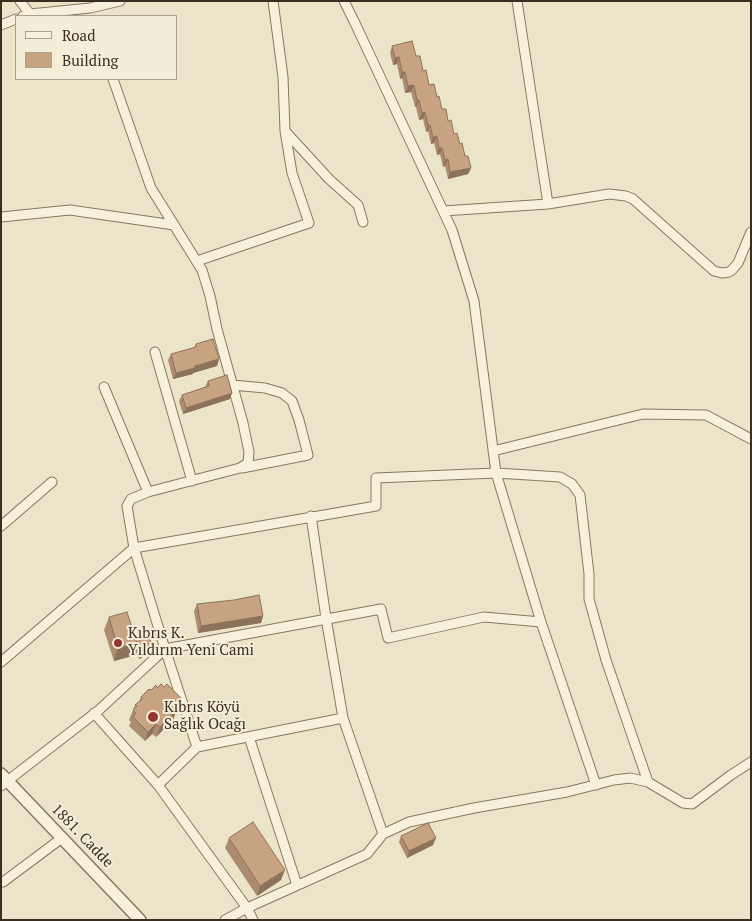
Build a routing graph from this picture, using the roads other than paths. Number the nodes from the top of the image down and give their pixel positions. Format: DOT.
graph roads {
  1 [pos="20,1"];
  2 [pos="120,1"];
  3 [pos="273,1"];
  4 [pos="344,1"];
  5 [pos="517,1"];
  6 [pos="91,12"];
  7 [pos="27,15"];
  8 [pos="15,19"];
  9 [pos="1,25"];
  10 [pos="113,80"];
  11 [pos="285,131"];
  12 [pos="548,204"];
  13 [pos="444,212"];
  14 [pos="1,217"];
  15 [pos="363,222"];
  16 [pos="174,225"];
  17 [pos="751,232"];
  18 [pos="197,261"];
  19 [pos="155,352"];
  20 [pos="232,385"];
  21 [pos="104,387"];
  22 [pos="751,439"];
  23 [pos="494,452"];
  24 [pos="240,468"];
  25 [pos="496,473"];
  26 [pos="192,480"];
  27 [pos="52,482"];
  28 [pos="148,492"];
  29 [pos="311,516"];
  30 [pos="1,526"];
  31 [pos="134,548"];
  32 [pos="326,618"];
  33 [pos="542,622"];
  34 [pos="165,649"];
  35 [pos="1,662"];
  36 [pos="94,713"];
  37 [pos="343,718"];
  38 [pos="249,737"];
  39 [pos="198,747"];
  40 [pos="751,762"];
  41 [pos="4,780"];
  42 [pos="648,782"];
  43 [pos="158,785"];
  44 [pos="596,785"];
  45 [pos="383,834"];
  46 [pos="62,838"];
  47 [pos="3,882"];
  48 [pos="297,885"];
  49 [pos="247,908"];
  50 [pos="140,920"];
  51 [pos="225,920"];
  52 [pos="253,920"];
  1 -- 7 [label="street"];
  2 -- 6 [label="street"];
  3 -- 11 [label="street"];
  4 -- 13 [label="street"];
  5 -- 12 [label="street"];
  6 -- 7 [label="street"];
  8 -- 9 [label="street"];
  10 -- 16 [label="street"];
  11 -- 15 [label="street"];
  11 -- 18 [label="street"];
  12 -- 13 [label="street"];
  12 -- 17 [label="street"];
  13 -- 23 [label="street"];
  14 -- 16 [label="street"];
  16 -- 18 [label="street"];
  18 -- 20 [label="street"];
  19 -- 26 [label="street"];
  20 -- 24 [label="street"];
  20 -- 24 [label="street"];
  21 -- 28 [label="street"];
  22 -- 23 [label="street"];
  23 -- 25 [label="street"];
  24 -- 26 [label="street"];
  25 -- 29 [label="street"];
  25 -- 33 [label="street"];
  25 -- 42 [label="street"];
  26 -- 28 [label="street"];
  27 -- 30 [label="street"];
  28 -- 31 [label="street"];
  29 -- 31 [label="street"];
  29 -- 32 [label="street"];
  31 -- 34 [label="street"];
  31 -- 35 [label="street"];
  32 -- 33 [label="street"];
  32 -- 34 [label="street"];
  32 -- 37 [label="street"];
  33 -- 44 [label="street"];
  34 -- 36 [label="street"];
  34 -- 39 [label="street"];
  36 -- 41 [label="street"];
  36 -- 43 [label="street"];
  37 -- 38 [label="street"];
  37 -- 45 [label="street"];
  38 -- 39 [label="street"];
  38 -- 48 [label="street"];
  39 -- 43 [label="street"];
  40 -- 42 [label="street"];
  41 -- 46 [label="street, 1881. Cadde"];
  42 -- 44 [label="street"];
  43 -- 49 [label="street"];
  44 -- 45 [label="street"];
  45 -- 48 [label="street"];
  46 -- 47 [label="street"];
  46 -- 50 [label="street, 1881. Cadde"];
  48 -- 49 [label="street"];
  49 -- 51 [label="street"];
  49 -- 52 [label="street"];
}
